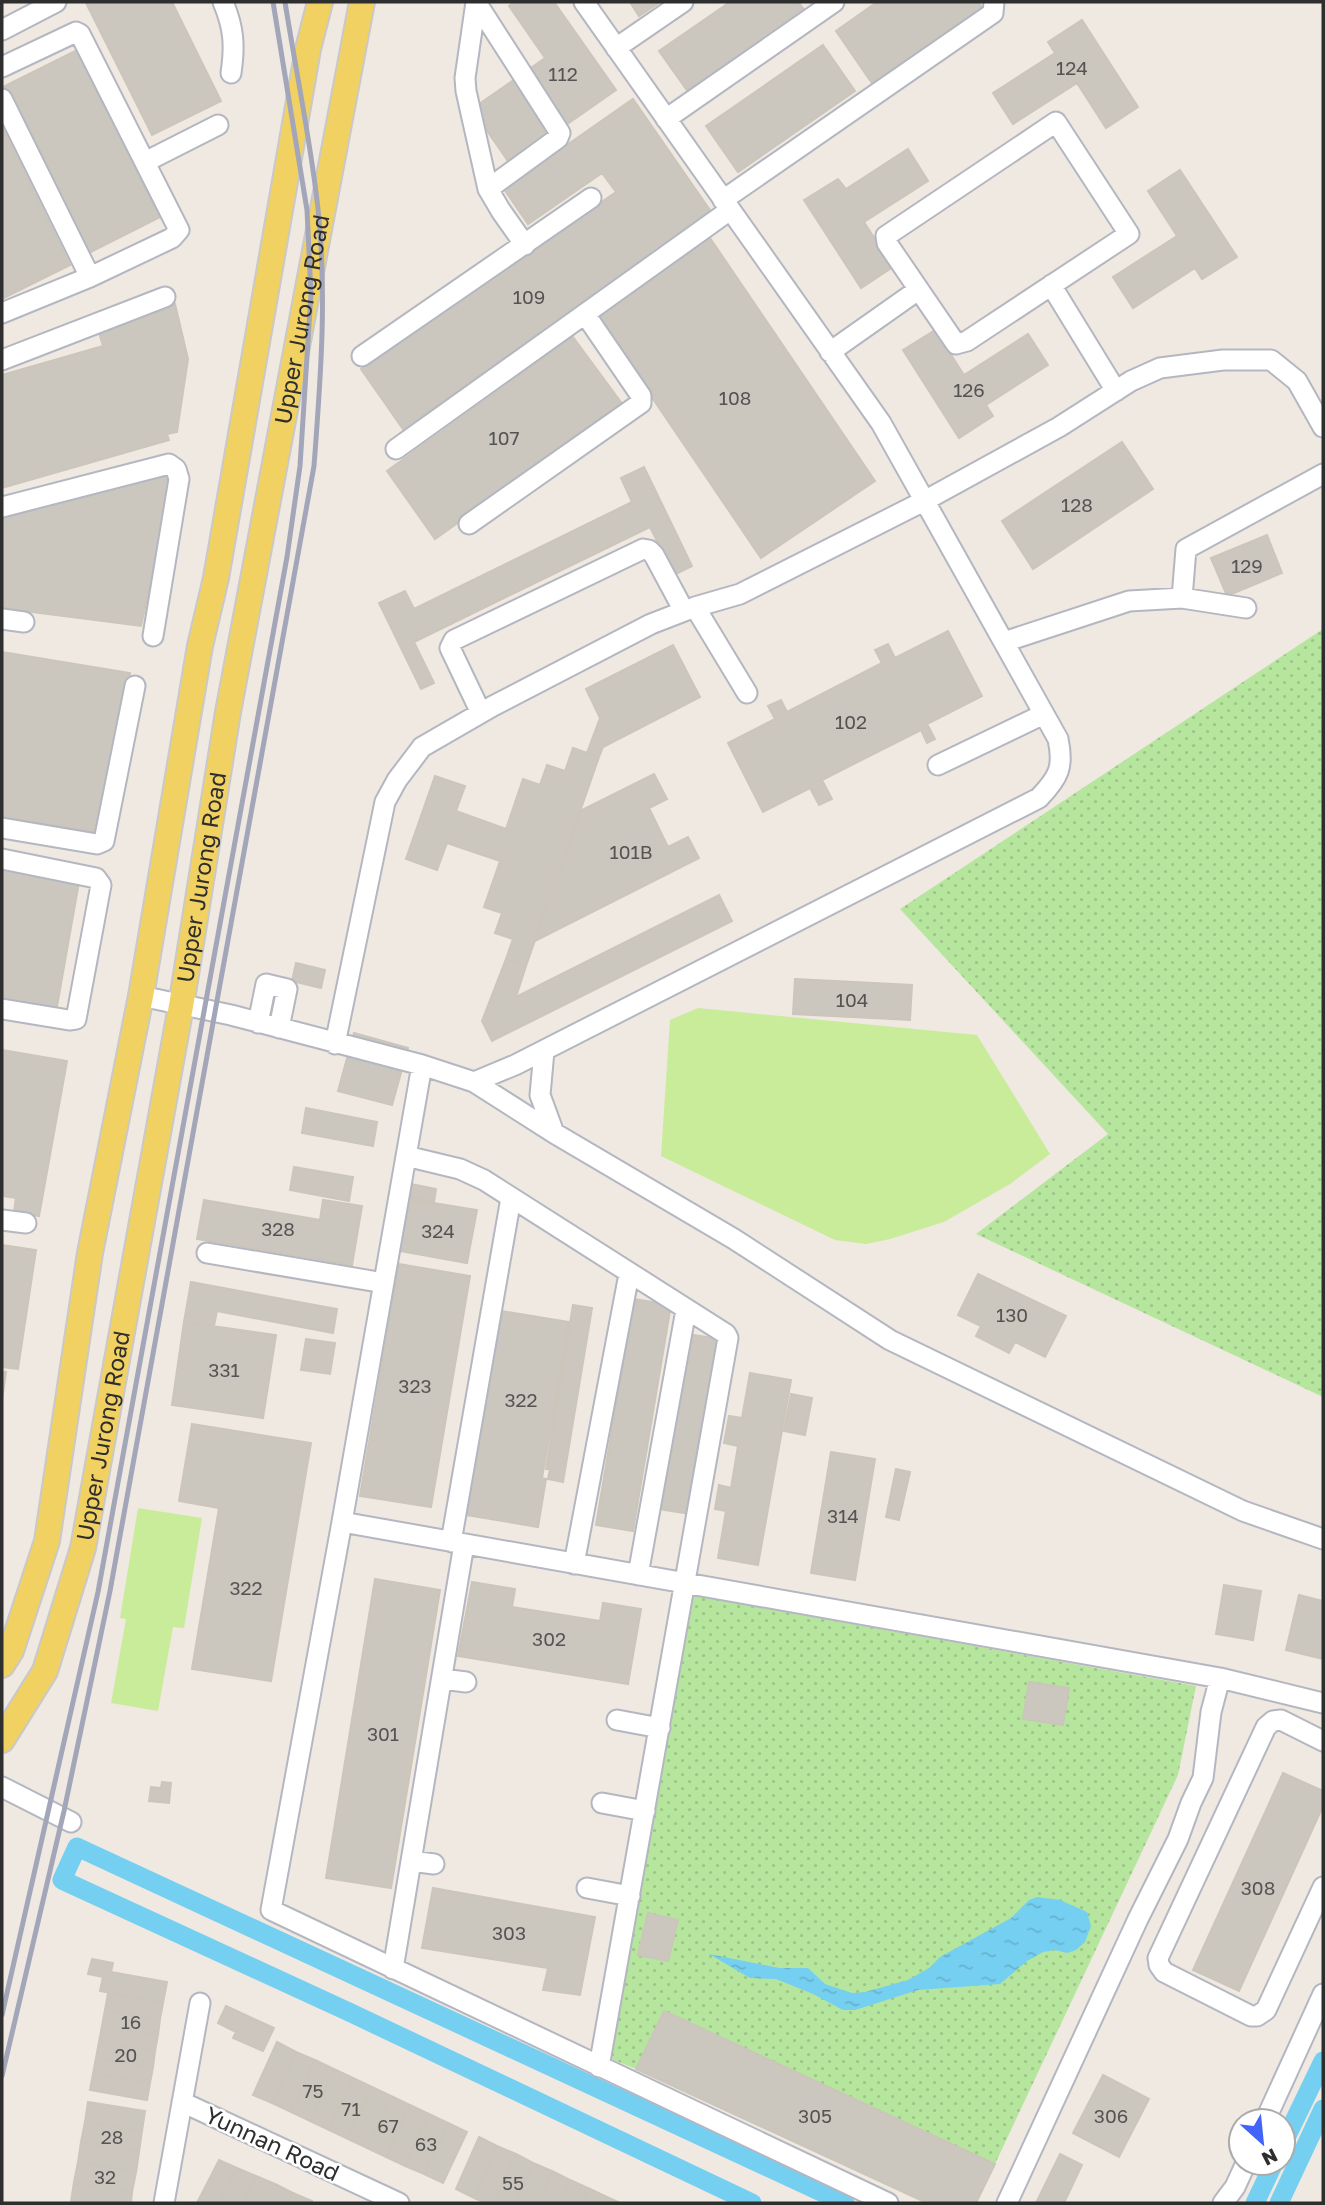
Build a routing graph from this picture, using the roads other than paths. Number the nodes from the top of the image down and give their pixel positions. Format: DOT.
graph roads {
  1 [pos="56,2"];
  2 [pos="223,2"];
  3 [pos="320,2"];
  4 [pos="362,2"];
  5 [pos="476,2"];
  6 [pos="584,2"];
  7 [pos="683,2"];
  8 [pos="834,2"];
  9 [pos="994,2"];
  10 [pos="2,30"];
  11 [pos="616,48"];
  12 [pos="2,67"];
  13 [pos="231,73"];
  14 [pos="2,99"];
  15 [pos="666,119"];
  16 [pos="218,125"];
  17 [pos="145,162"];
  18 [pos="488,189"];
  19 [pos="591,198"];
  20 [pos="726,205"];
  21 [pos="525,245"];
  22 [pos="90,277"];
  23 [pos="1051,285"];
  24 [pos="918,290"];
  25 [pos="165,297"];
  26 [pos="2,313"];
  27 [pos="586,314"];
  28 [pos="830,352"];
  29 [pos="362,356"];
  30 [pos="2,360"];
  31 [pos="1116,391"];
  32 [pos="1323,427"];
  33 [pos="396,449"];
  34 [pos="1323,474"];
  35 [pos="926,500"];
  36 [pos="2,507"];
  37 [pos="469,524"];
  38 [pos="1182,598"];
  39 [pos="1246,608"];
  40 [pos="689,609"];
  41 [pos="2,619"];
  42 [pos="24,622"];
  43 [pos="153,636"];
  44 [pos="1004,642"];
  45 [pos="135,686"];
  46 [pos="747,693"];
  47 [pos="481,713"];
  48 [pos="1044,714"];
  49 [pos="938,765"];
  50 [pos="2,828"];
  51 [pos="2,859"];
  52 [pos="141,996"];
  53 [pos="181,1006"];
  54 [pos="2,1009"];
  55 [pos="258,1023"];
  56 [pos="279,1028"];
  57 [pos="335,1044"];
  58 [pos="544,1051"];
  59 [pos="422,1065"];
  60 [pos="474,1082"];
  61 [pos="554,1133"];
  62 [pos="406,1156"];
  63 [pos="511,1198"];
  64 [pos="2,1220"];
  65 [pos="26,1223"];
  66 [pos="207,1253"];
  67 [pos="629,1273"];
  68 [pos="384,1283"];
  69 [pos="686,1310"];
  70 [pos="342,1522"];
  71 [pos="1323,1539"];
  72 [pos="458,1543"];
  73 [pos="574,1564"];
  74 [pos="638,1575"];
  75 [pos="686,1584"];
  76 [pos="2,1665"];
  77 [pos="1220,1678"];
  78 [pos="442,1679"];
  79 [pos="466,1682"];
  80 [pos="1323,1703"];
  81 [pos="617,1720"];
  82 [pos="660,1728"];
  83 [pos="2,1740"];
  84 [pos="1323,1741"];
  85 [pos="2,1787"];
  86 [pos="602,1803"];
  87 [pos="645,1811"];
  88 [pos="71,1822"];
  89 [pos="411,1861"];
  90 [pos="434,1864"];
  91 [pos="1323,1887"];
  92 [pos="587,1888"];
  93 [pos="630,1896"];
  94 [pos="393,1969"];
  95 [pos="1323,1994"];
  96 [pos="200,2003"];
  97 [pos="599,2067"];
  98 [pos="182,2102"];
  99 [pos="1271,2107"];
  100 [pos="1239,2177"];
  101 [pos="164,2203"];
  102 [pos="399,2203"];
  103 [pos="888,2203"];
  104 [pos="1007,2203"];
  105 [pos="1223,2203"];
  1 -- 10 [label="street"];
  2 -- 13 [label="street"];
  3 -- 52 [label="main road, Upper Jurong Road"];
  4 -- 53 [label="main road, Upper Jurong Road"];
  5 -- 18 [label="street"];
  5 -- 18 [label="street"];
  6 -- 11 [label="street"];
  7 -- 11 [label="street"];
  8 -- 15 [label="street"];
  9 -- 20 [label="street"];
  11 -- 15 [label="street"];
  12 -- 17 [label="street"];
  14 -- 22 [label="street"];
  15 -- 20 [label="street"];
  16 -- 17 [label="street"];
  17 -- 22 [label="street"];
  18 -- 21 [label="street"];
  19 -- 21 [label="street"];
  20 -- 27 [label="street"];
  20 -- 28 [label="street"];
  21 -- 29 [label="street"];
  22 -- 26 [label="street"];
  23 -- 24 [label="street"];
  23 -- 24 [label="street"];
  23 -- 31 [label="street"];
  24 -- 28 [label="street"];
  25 -- 30 [label="street"];
  27 -- 33 [label="street"];
  27 -- 37 [label="street"];
  28 -- 35 [label="street"];
  31 -- 32 [label="street"];
  31 -- 35 [label="street"];
  34 -- 38 [label="street"];
  35 -- 40 [label="street"];
  35 -- 44 [label="street"];
  36 -- 43 [label="street"];
  38 -- 39 [label="street"];
  38 -- 44 [label="street"];
  40 -- 46 [label="street"];
  40 -- 47 [label="street"];
  40 -- 47 [label="street"];
  41 -- 42 [label="street"];
  44 -- 48 [label="street"];
  45 -- 50 [label="street"];
  47 -- 57 [label="street"];
  48 -- 49 [label="street"];
  48 -- 58 [label="street"];
  51 -- 54 [label="street"];
  52 -- 53 [label="street"];
  52 -- 76 [label="main road, Upper Jurong Road"];
  53 -- 55 [label="street"];
  53 -- 83 [label="main road, Upper Jurong Road"];
  55 -- 56 [label="street"];
  55 -- 56 [label="street"];
  56 -- 57 [label="street"];
  57 -- 59 [label="street"];
  58 -- 60 [label="street"];
  58 -- 61 [label="street"];
  59 -- 60 [label="street"];
  59 -- 62 [label="street"];
  60 -- 61 [label="street"];
  61 -- 71 [label="street"];
  62 -- 63 [label="street"];
  62 -- 68 [label="street"];
  63 -- 67 [label="street"];
  63 -- 72 [label="street"];
  64 -- 65 [label="street"];
  66 -- 68 [label="street"];
  67 -- 69 [label="street"];
  67 -- 73 [label="street"];
  68 -- 70 [label="street"];
  69 -- 74 [label="street"];
  69 -- 75 [label="street"];
  70 -- 72 [label="street"];
  70 -- 94 [label="street"];
  72 -- 73 [label="street"];
  72 -- 78 [label="street"];
  73 -- 74 [label="street"];
  74 -- 75 [label="street"];
  75 -- 77 [label="street"];
  75 -- 82 [label="street"];
  77 -- 80 [label="street"];
  77 -- 104 [label="street"];
  78 -- 79 [label="street"];
  78 -- 89 [label="street"];
  81 -- 82 [label="street"];
  82 -- 87 [label="street"];
  84 -- 91 [label="street"];
  85 -- 88 [label="street"];
  86 -- 87 [label="street"];
  87 -- 93 [label="street"];
  89 -- 90 [label="street"];
  89 -- 94 [label="street"];
  92 -- 93 [label="street"];
  93 -- 97 [label="street"];
  94 -- 97 [label="street"];
  95 -- 99 [label="street"];
  96 -- 98 [label="street"];
  97 -- 103 [label="street"];
  98 -- 101 [label="street"];
  98 -- 102 [label="street, Yunnan Road"];
  100 -- 105 [label="street"];
}
